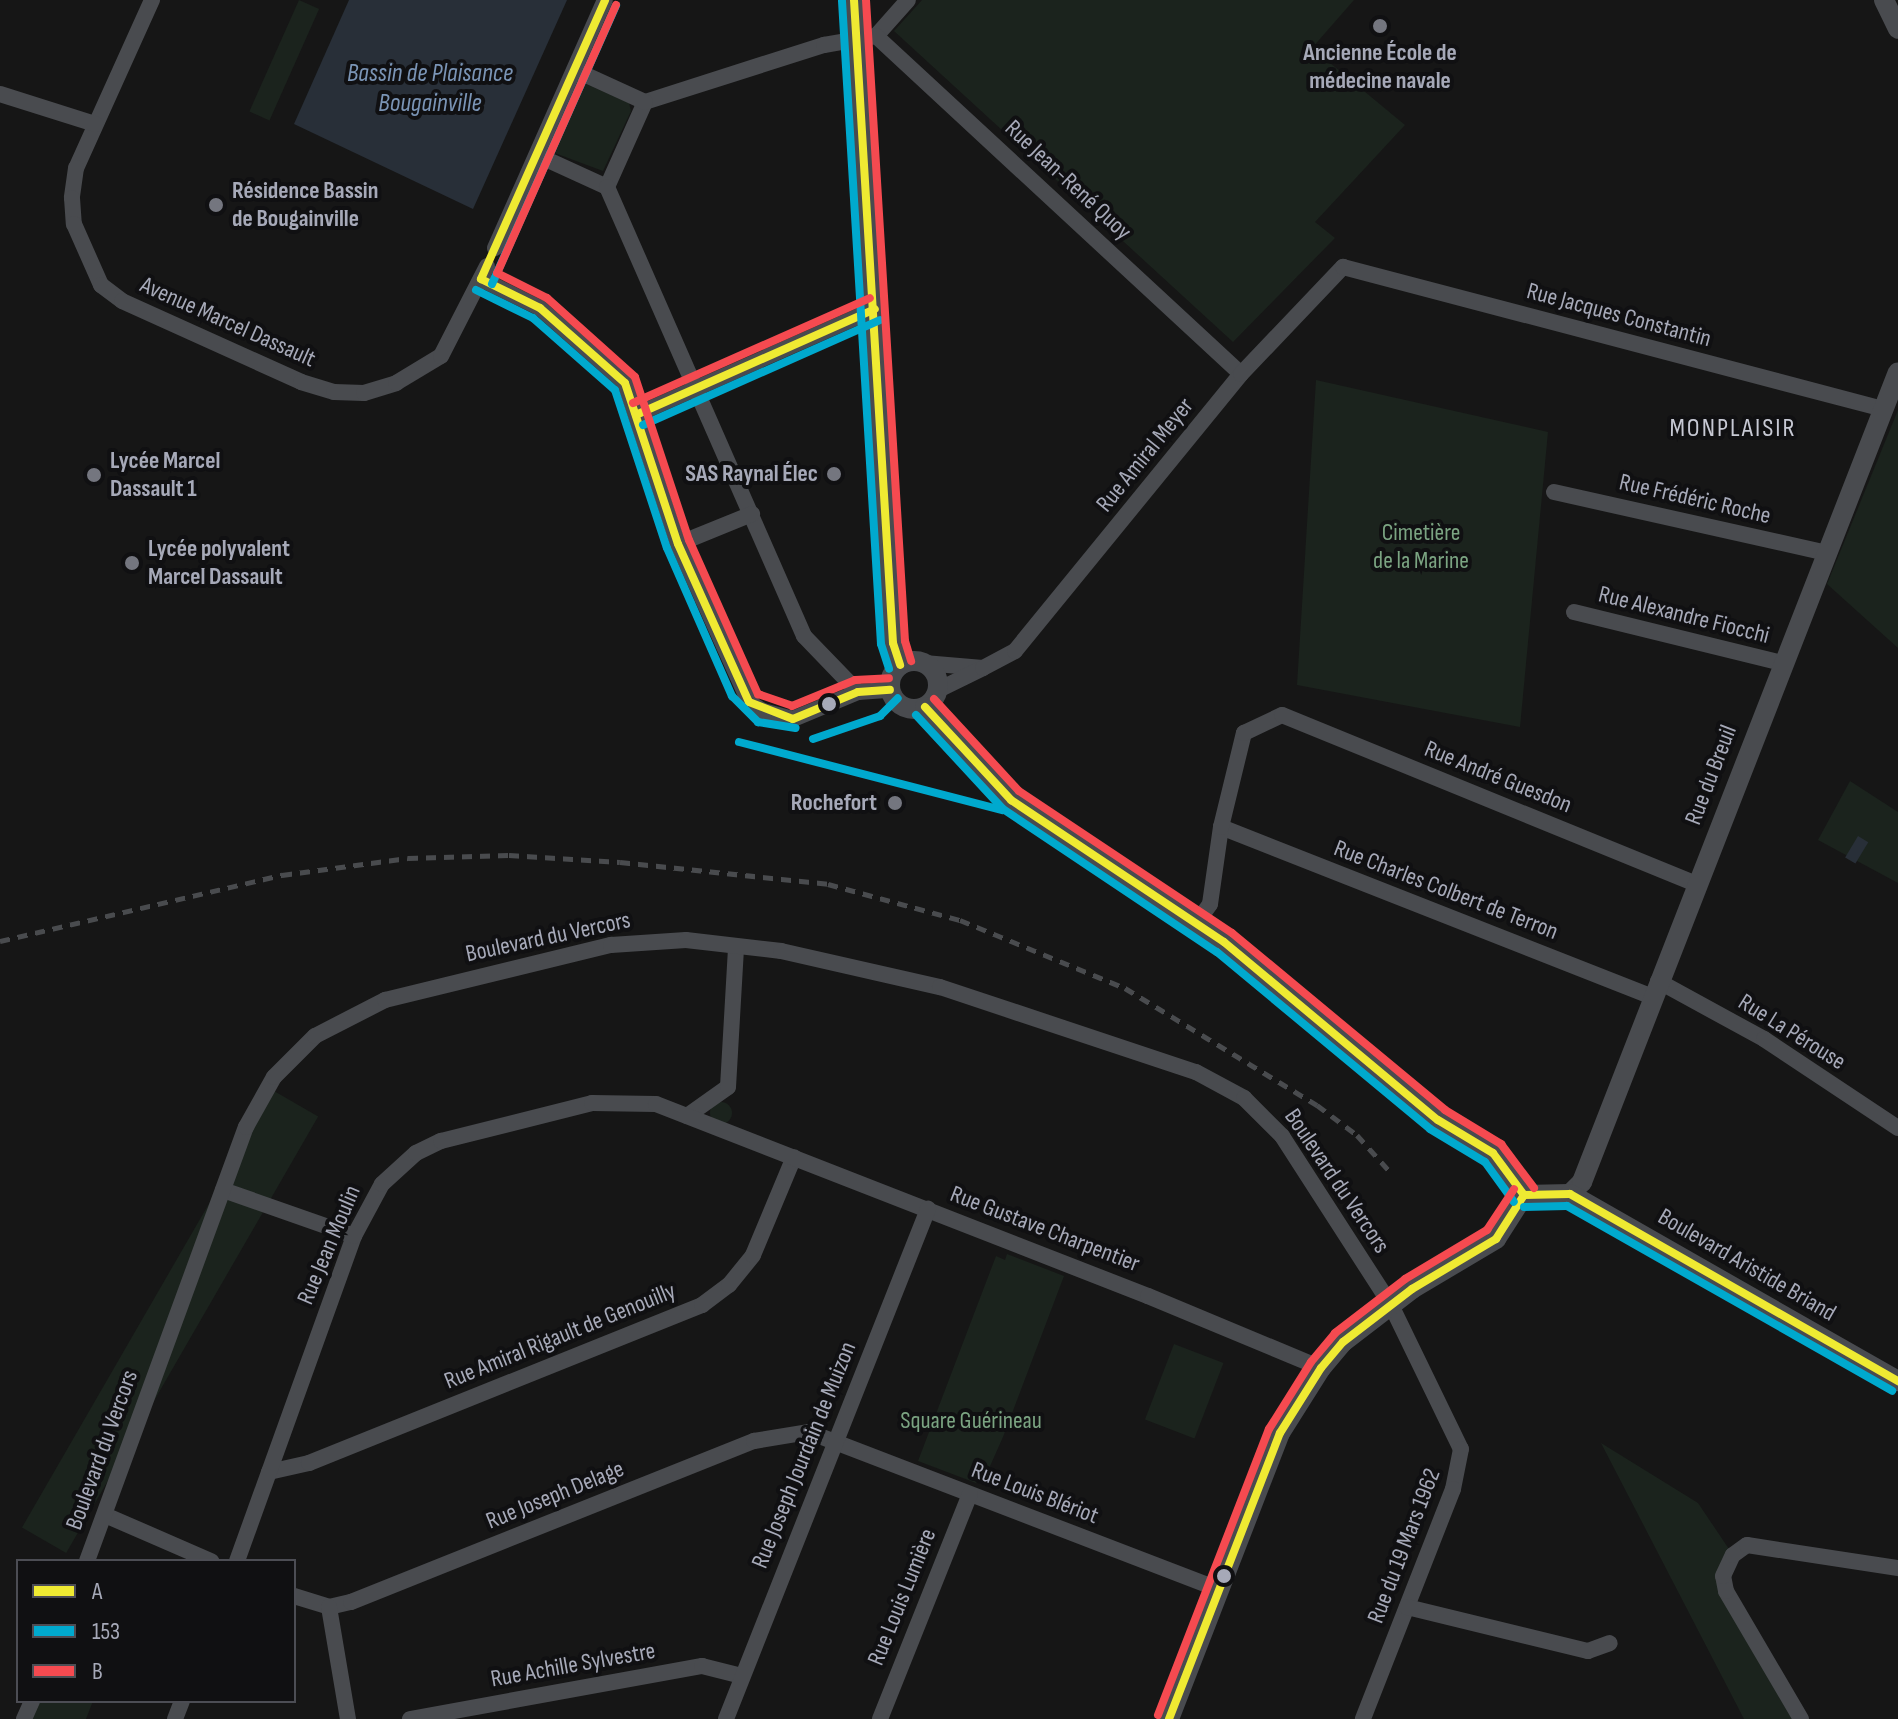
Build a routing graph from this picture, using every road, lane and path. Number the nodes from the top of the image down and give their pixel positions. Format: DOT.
graph roads {
  1 [pos="152,0"];
  2 [pos="605,0"];
  3 [pos="854,0"];
  4 [pos="908,0"];
  5 [pos="1884,0"];
  6 [pos="1898,29"];
  7 [pos="866,39"];
  8 [pos="575,70"];
  9 [pos="0,94"];
  10 [pos="645,102"];
  11 [pos="95,124"];
  12 [pos="537,155"];
  13 [pos="607,187"];
  14 [pos="495,248"];
  15 [pos="1343,267"];
  16 [pos="875,309"];
  17 [pos="1898,372"];
  18 [pos="1241,374"];
  19 [pos="697,388"];
  20 [pos="1883,409"];
  21 [pos="638,414"];
  22 [pos="1554,492"];
  23 [pos="752,514"];
  24 [pos="678,544"];
  25 [pos="1826,553"];
  26 [pos="1574,612"];
  27 [pos="924,663"];
  28 [pos="1782,663"];
  29 [pos="900,665"];
  30 [pos="983,668"];
  31 [pos="890,690"];
  32 [pos="938,690"];
  33 [pos="858,692"];
  34 [pos="925,707"];
  35 [pos="1221,827"];
  36 [pos="1697,884"];
  37 [pos="1197,922"];
  38 [pos="736,947"];
  39 [pos="1656,989"];
  40 [pos="687,1116"];
  41 [pos="1898,1128"];
  42 [pos="750,1139"];
  43 [pos="794,1157"];
  44 [pos="223,1190"];
  45 [pos="1570,1194"];
  46 [pos="1524,1195"];
  47 [pos="928,1209"];
  48 [pos="354,1236"];
  49 [pos="1391,1305"];
  50 [pos="1321,1368"];
  51 [pos="1898,1381"];
  52 [pos="835,1441"];
  53 [pos="269,1472"];
  54 [pos="970,1494"];
  55 [pos="105,1515"];
  56 [pos="88,1559"];
  57 [pos="206,1559"];
  58 [pos="238,1559"];
  59 [pos="1898,1568"];
  60 [pos="1218,1589"];
  61 [pos="296,1597"];
  62 [pos="329,1607"];
  63 [pos="1407,1607"];
  64 [pos="1610,1643"];
  65 [pos="742,1676"];
  66 [pos="348,1719"];
  67 [pos="410,1719"];
  68 [pos="726,1719"];
  69 [pos="880,1719"];
  70 [pos="1169,1719"];
  71 [pos="1363,1719"];
  72 [pos="1801,1719"];
  1 -- 11 [label="street, Avenue Marcel Dassault"];
  2 -- 8 [label="street"];
  3 -- 7 [label="street"];
  4 -- 7 [label="street"];
  5 -- 6 [label="street"];
  7 -- 10 [label="street"];
  7 -- 16 [label="street"];
  7 -- 18 [label="street, Rue Jean-René Quoy"];
  8 -- 10 [label="street"];
  8 -- 12 [label="street"];
  9 -- 11 [label="street"];
  10 -- 13 [label="street"];
  11 -- 21 [label="street, Avenue Marcel Dassault"];
  12 -- 13 [label="street"];
  12 -- 14 [label="street"];
  13 -- 19 [label="street"];
  15 -- 18 [label="street, Rue Amiral Meyer"];
  15 -- 20 [label="street, Rue Jacques Constantin"];
  16 -- 19 [label="street"];
  16 -- 29 [label="street"];
  17 -- 20 [label="street, Rue du Breuil"];
  18 -- 30 [label="street, Rue Amiral Meyer"];
  19 -- 21 [label="street"];
  19 -- 23 [label="street"];
  20 -- 25 [label="street, Rue du Breuil"];
  21 -- 24 [label="street"];
  22 -- 25 [label="street, Rue Frédéric Roche"];
  23 -- 24 [label="street"];
  23 -- 33 [label="street"];
  24 -- 33 [label="street"];
  25 -- 28 [label="street, Rue du Breuil"];
  26 -- 28 [label="street, Rue Alexandre Fiocchi"];
  27 -- 29 [label="street"];
  27 -- 30 [label="street"];
  27 -- 32 [label="street"];
  28 -- 36 [label="street, Rue du Breuil"];
  29 -- 31 [label="street"];
  30 -- 32 [label="street, Rue Amiral Meyer"];
  31 -- 33 [label="street"];
  31 -- 34 [label="street"];
  32 -- 34 [label="street"];
  34 -- 37 [label="street"];
  35 -- 36 [label="street, Rue André Guesdon"];
  35 -- 37 [label="street"];
  35 -- 39 [label="street, Rue Charles Colbert de Terron"];
  36 -- 39 [label="street, Rue du Breuil"];
  37 -- 46 [label="street"];
  38 -- 40 [label="street"];
  38 -- 44 [label="street, Boulevard du Vercors"];
  38 -- 49 [label="street, Boulevard du Vercors"];
  39 -- 41 [label="street, Rue La Pérouse"];
  39 -- 45 [label="street, Rue du Breuil"];
  40 -- 42 [label="street, Rue Jean Moulin"];
  40 -- 48 [label="street, Rue Jean Moulin"];
  42 -- 43 [label="street, Rue Gustave Charpentier"];
  43 -- 47 [label="street, Rue Gustave Charpentier"];
  43 -- 53 [label="street, Rue Amiral Rigault de Genouilly"];
  44 -- 48 [label="street"];
  44 -- 55 [label="street, Boulevard du Vercors"];
  45 -- 46 [label="street"];
  45 -- 51 [label="street, Boulevard Aristide Briand"];
  46 -- 49 [label="street"];
  47 -- 50 [label="street, Rue Gustave Charpentier"];
  47 -- 52 [label="street, Rue Joseph Jourdain de Muizon"];
  48 -- 53 [label="street, Rue Jean Moulin"];
  49 -- 50 [label="street"];
  49 -- 63 [label="street, Rue du 19 Mars 1962"];
  50 -- 60 [label="street"];
  52 -- 54 [label="street, Rue Louis Blériot"];
  52 -- 62 [label="street, Rue Joseph Delage"];
  52 -- 65 [label="street, Rue Joseph Jourdain de Muizon"];
  53 -- 58 [label="street, Rue Jean Moulin"];
  54 -- 60 [label="street, Rue Louis Blériot"];
  54 -- 69 [label="street, Rue Louis Lumière"];
  55 -- 56 [label="street, Boulevard du Vercors"];
  55 -- 57 [label="street"];
  59 -- 72 [label="street"];
  60 -- 70 [label="street"];
  61 -- 62 [label="street"];
  62 -- 66 [label="street"];
  63 -- 64 [label="street"];
  63 -- 71 [label="street, Rue du 19 Mars 1962"];
  65 -- 67 [label="street, Rue Achille Sylvestre"];
  65 -- 68 [label="street, Rue Joseph Jourdain de Muizon"];
}
